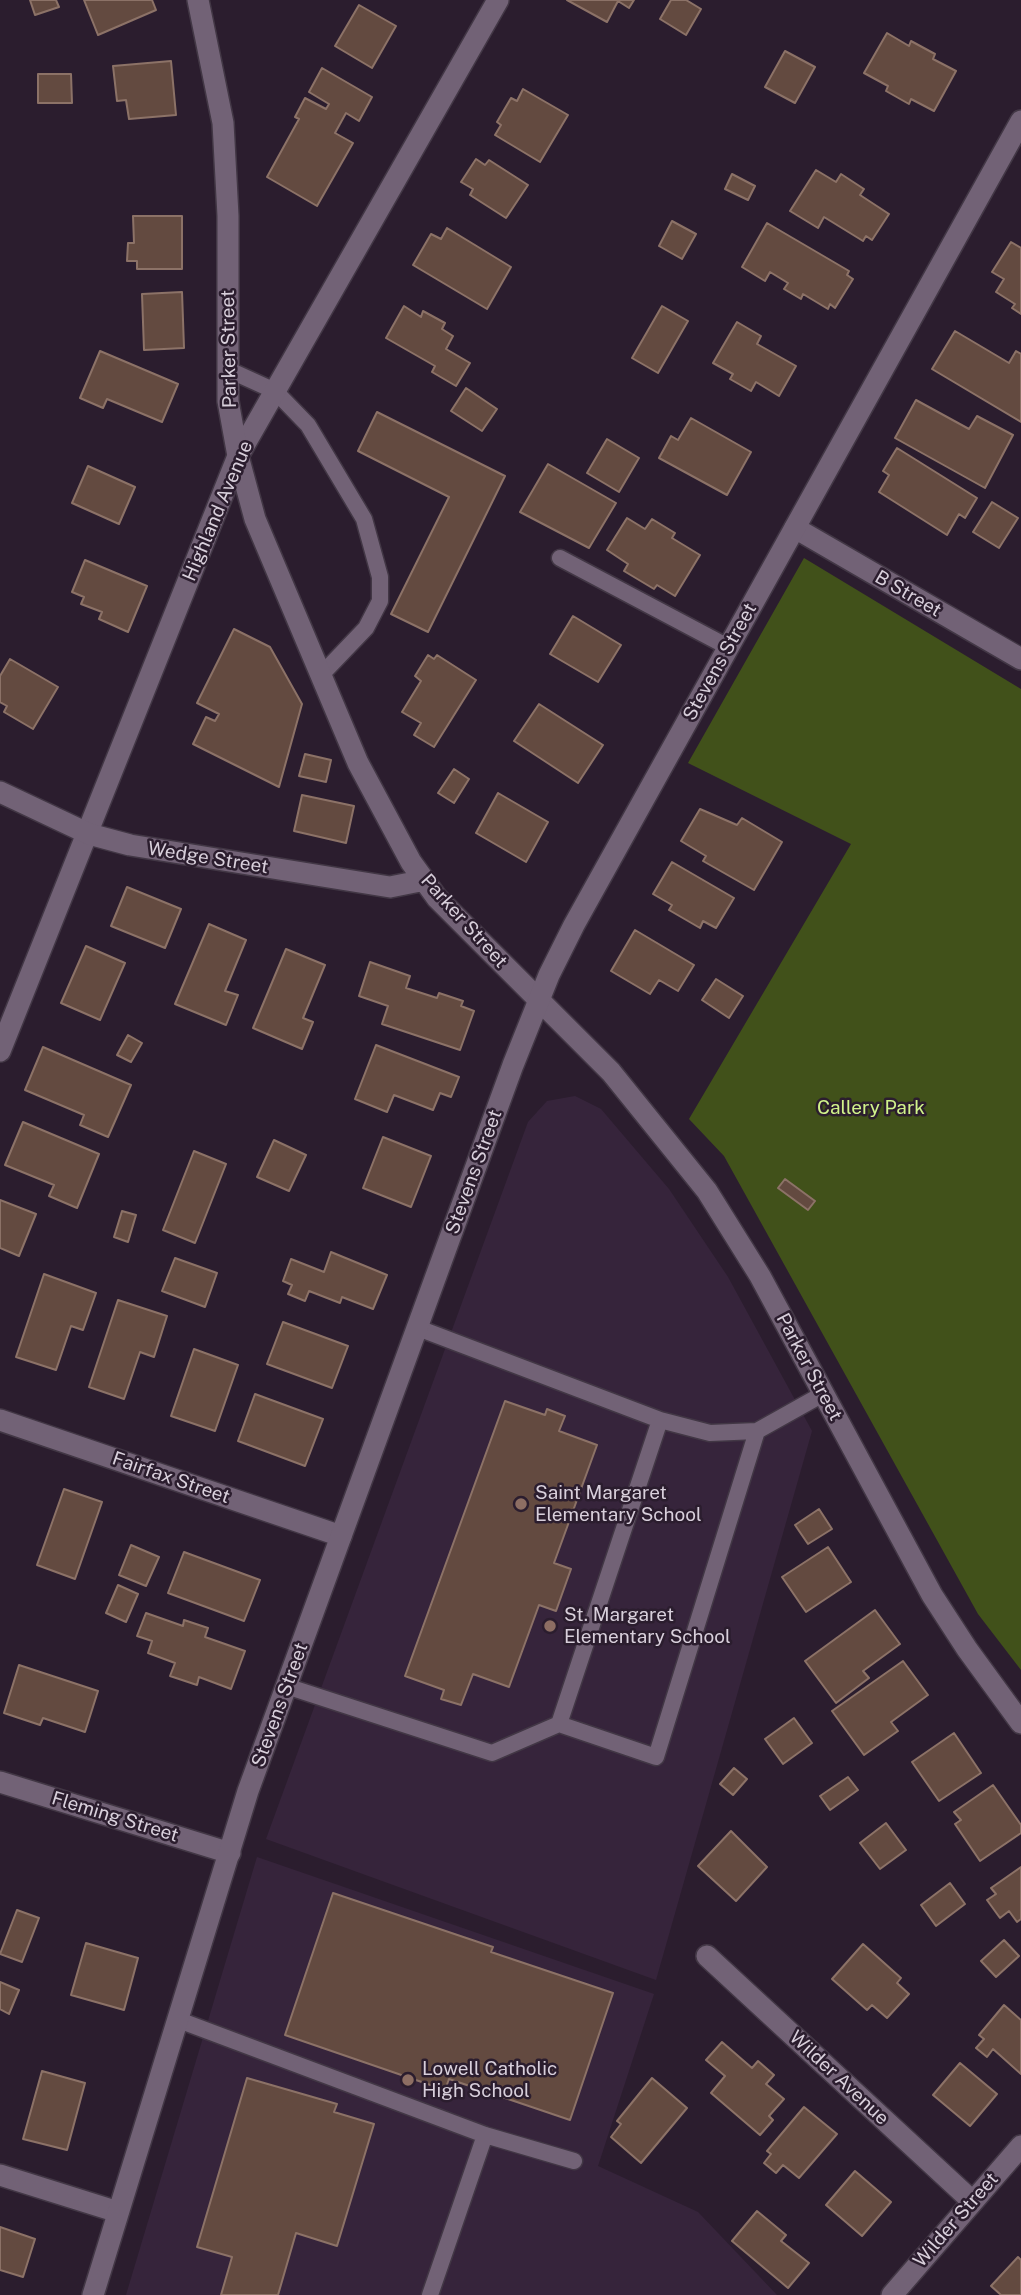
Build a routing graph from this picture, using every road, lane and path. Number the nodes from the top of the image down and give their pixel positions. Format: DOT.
graph roads {
  1 [pos="198,0"];
  2 [pos="498,0"];
  3 [pos="1021,121"];
  4 [pos="229,370"];
  5 [pos="275,391"];
  6 [pos="238,456"];
  7 [pos="795,528"];
  8 [pos="560,558"];
  9 [pos="728,648"];
  10 [pos="1021,659"];
  11 [pos="322,674"];
  12 [pos="0,792"];
  13 [pos="89,834"];
  14 [pos="425,880"];
  15 [pos="539,1001"];
  16 [pos="0,1051"];
  17 [pos="418,1328"];
  18 [pos="823,1394"];
  19 [pos="0,1420"];
  20 [pos="660,1420"];
  21 [pos="757,1431"];
  22 [pos="341,1536"];
  23 [pos="286,1686"];
  24 [pos="1021,1723"];
  25 [pos="559,1724"];
  26 [pos="0,1782"];
  27 [pos="230,1853"];
  28 [pos="707,1956"];
  29 [pos="176,2019"];
  30 [pos="485,2135"];
  31 [pos="1021,2146"];
  32 [pos="573,2161"];
  33 [pos="0,2175"];
  34 [pos="972,2201"];
  35 [pos="118,2212"];
  36 [pos="93,2295"];
  37 [pos="430,2295"];
  38 [pos="892,2295"];
  1 -- 4 [label="street, Parker Street"];
  2 -- 5 [label="street, Highland Avenue"];
  3 -- 7 [label="street, Stevens Street"];
  4 -- 5 [label="lane"];
  4 -- 6 [label="street, Parker Street"];
  5 -- 6 [label="street, Highland Avenue"];
  5 -- 11 [label="lane"];
  6 -- 11 [label="street, Parker Street"];
  6 -- 13 [label="street, Highland Avenue"];
  7 -- 9 [label="street, Stevens Street"];
  7 -- 10 [label="street, B Street"];
  8 -- 9 [label="lane"];
  9 -- 15 [label="street, Stevens Street"];
  11 -- 14 [label="street, Parker Street"];
  12 -- 13 [label="street, Wedge Street"];
  13 -- 14 [label="street, Wedge Street"];
  13 -- 16 [label="street, Highland Avenue"];
  14 -- 15 [label="street, Parker Street"];
  15 -- 17 [label="street, Stevens Street"];
  15 -- 18 [label="street, Parker Street"];
  17 -- 20 [label="lane"];
  17 -- 22 [label="street, Stevens Street"];
  18 -- 21 [label="lane"];
  18 -- 24 [label="street, Parker Street"];
  19 -- 22 [label="street, Fairfax Street"];
  20 -- 21 [label="lane"];
  20 -- 25 [label="lane"];
  21 -- 25 [label="lane"];
  22 -- 23 [label="street, Stevens Street"];
  23 -- 25 [label="lane"];
  23 -- 27 [label="street, Stevens Street"];
  26 -- 27 [label="street, Fleming Street"];
  27 -- 29 [label="street, Stevens Street"];
  28 -- 34 [label="street, Wilder Avenue"];
  29 -- 30 [label="lane"];
  29 -- 35 [label="street, Stevens Street"];
  30 -- 32 [label="lane"];
  30 -- 37 [label="lane"];
  31 -- 34 [label="street, Wilder Street"];
  33 -- 35 [label="street"];
  34 -- 38 [label="street, Wilder Street"];
  35 -- 36 [label="street, Stevens Street"];
}
